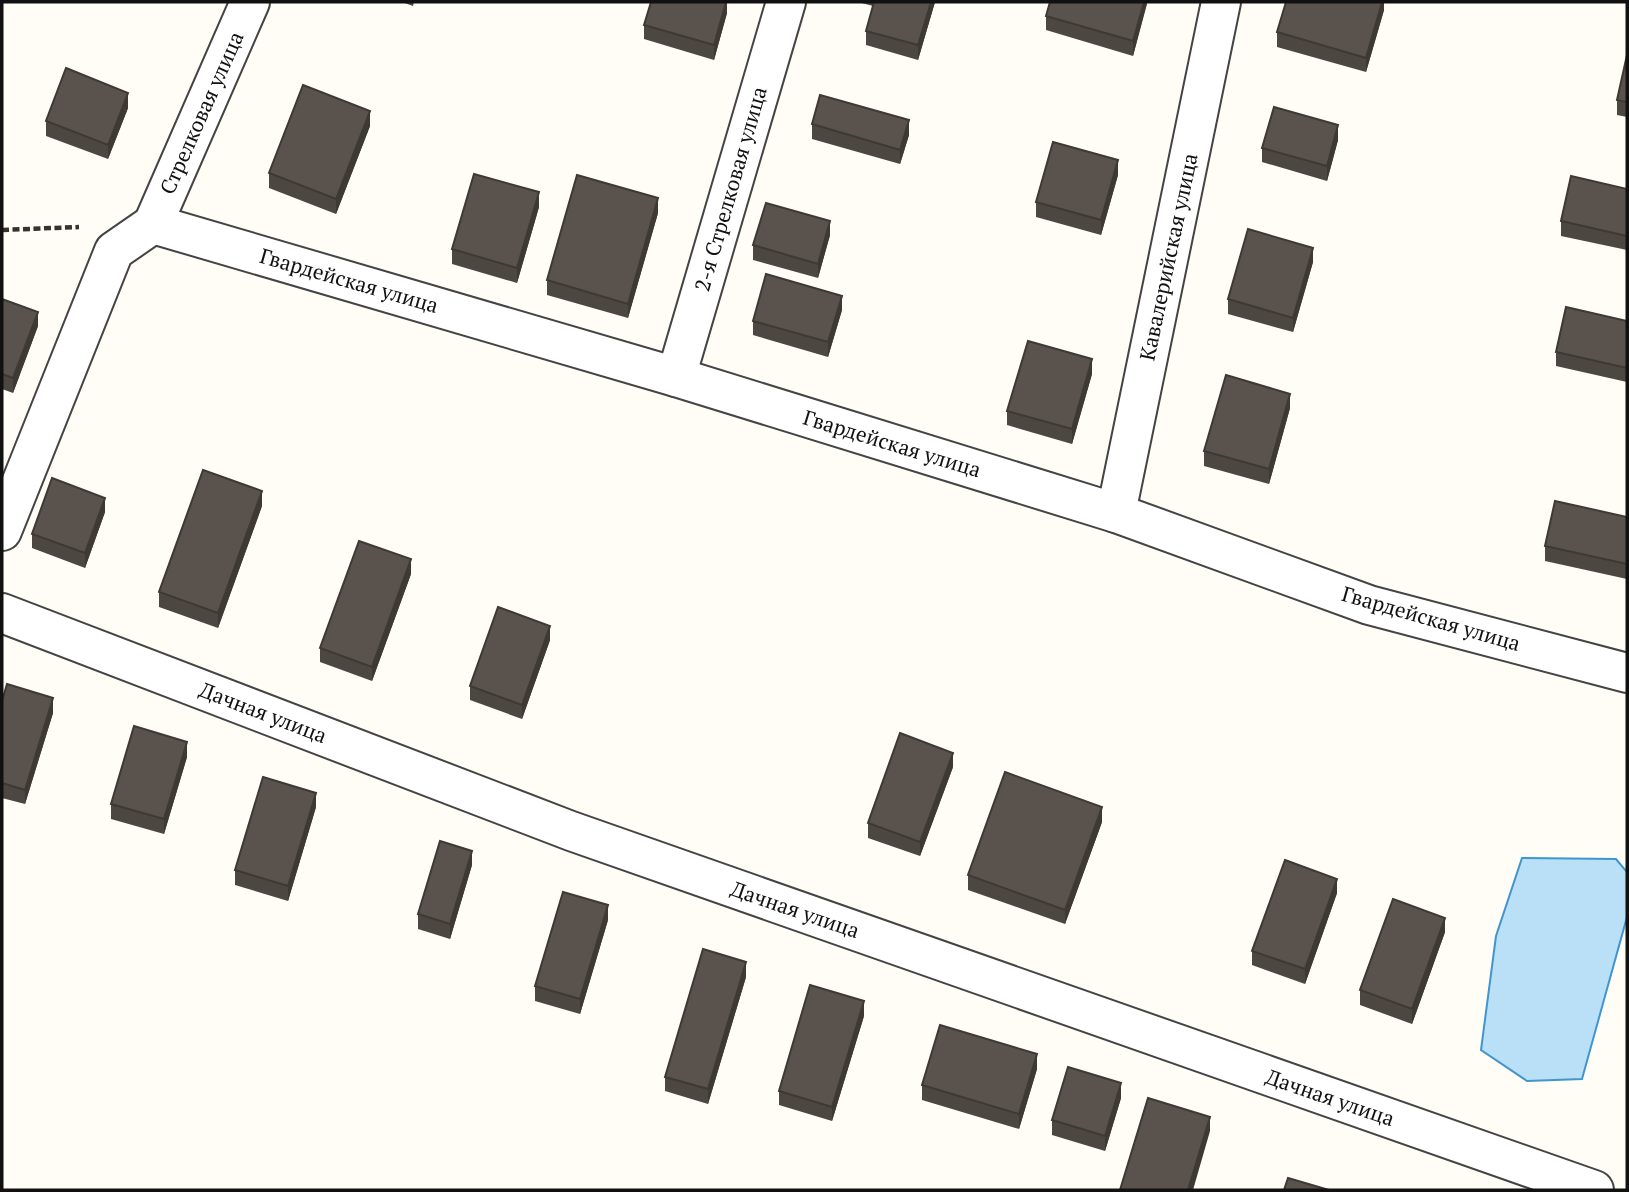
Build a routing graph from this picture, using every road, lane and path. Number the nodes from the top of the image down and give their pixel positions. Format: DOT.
graph roads {
  1 [pos="250,2"];
  2 [pos="786,2"];
  3 [pos="1222,2"];
  4 [pos="153,224"];
  5 [pos="676,377"];
  6 [pos="1116,513"];
  7 [pos="2,531"];
  8 [pos="2,613"];
  9 [pos="1627,673"];
  10 [pos="1594,1190"];
  1 -- 4 [label="street, Стрелковая улица"];
  2 -- 5 [label="street, 2-я Стрелковая улица"];
  3 -- 6 [label="street, Кавалерийская улица"];
  4 -- 5 [label="street, Гвардейская улица"];
  4 -- 7 [label="street"];
  5 -- 6 [label="street, Гвардейская улица"];
  6 -- 9 [label="street, Гвардейская улица"];
  8 -- 10 [label="street, Дачная улица"];
}
